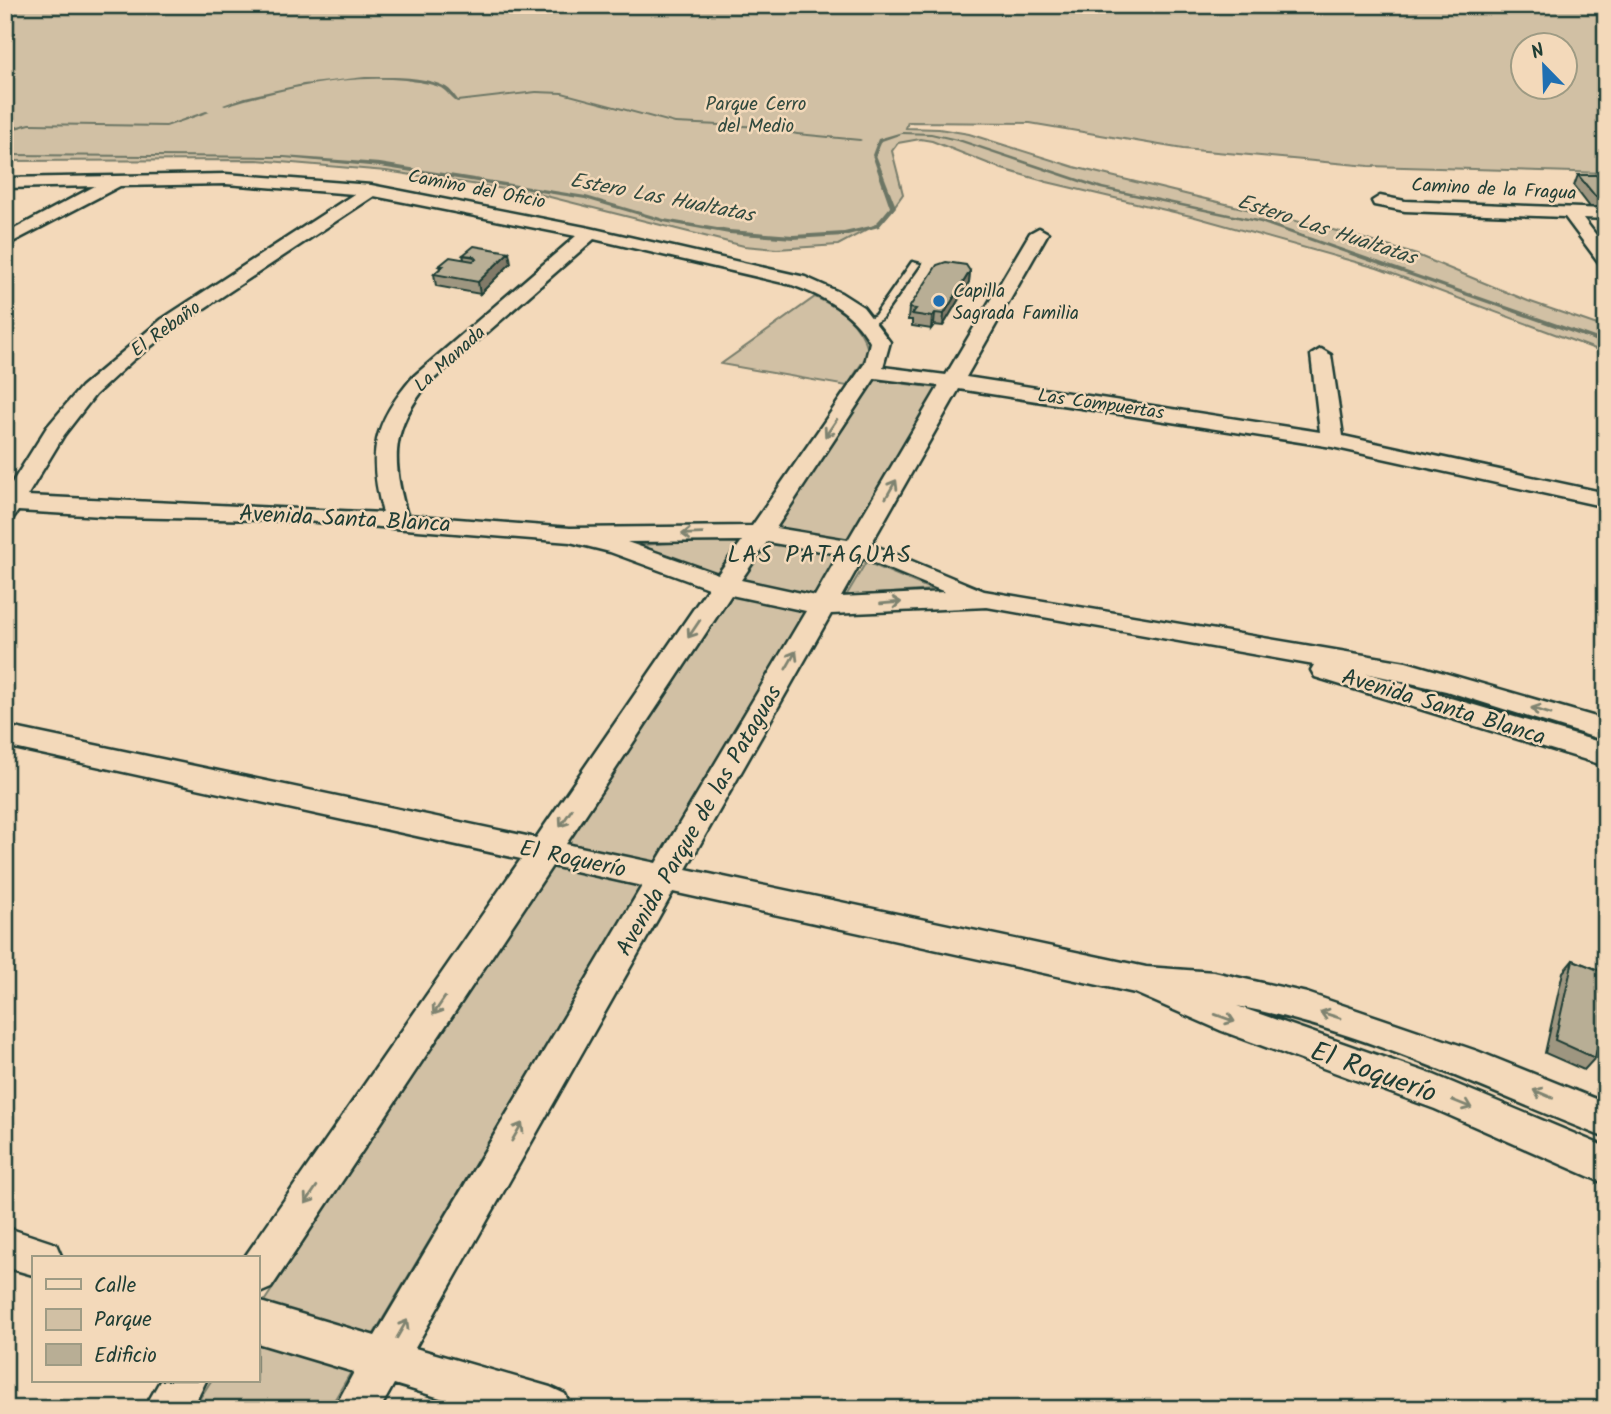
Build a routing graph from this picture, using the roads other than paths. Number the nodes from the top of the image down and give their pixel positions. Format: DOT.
graph roads {
  1 [pos="120,180"];
  2 [pos="5,183"];
  3 [pos="371,190"];
  4 [pos="1380,201"];
  5 [pos="1570,213"];
  6 [pos="1606,214"];
  7 [pos="590,233"];
  8 [pos="1039,233"];
  9 [pos="5,242"];
  10 [pos="1606,260"];
  11 [pos="915,264"];
  12 [pos="869,322"];
  13 [pos="1321,355"];
  14 [pos="870,371"];
  15 [pos="953,382"];
  16 [pos="1332,438"];
  17 [pos="1606,500"];
  18 [pos="7,510"];
  19 [pos="396,519"];
  20 [pos="760,533"];
  21 [pos="570,535"];
  22 [pos="856,548"];
  23 [pos="724,585"];
  24 [pos="987,599"];
  25 [pos="823,606"];
  26 [pos="1283,653"];
  27 [pos="1606,731"];
  28 [pos="5,736"];
  29 [pos="1606,755"];
  30 [pos="543,852"];
  31 [pos="665,877"];
  32 [pos="1141,980"];
  33 [pos="1606,1121"];
  34 [pos="1606,1167"];
  35 [pos="5,1247"];
  36 [pos="35,1256"];
  37 [pos="259,1271"];
  38 [pos="259,1323"];
  39 [pos="384,1361"];
  40 [pos="184,1382"];
  41 [pos="166,1409"];
  42 [pos="356,1409"];
  43 [pos="550,1409"];
  1 -- 2 [label="street, Camino del Oficio"];
  1 -- 3 [label="street, Camino del Oficio"];
  1 -- 9 [label="street"];
  3 -- 7 [label="street, Camino del Oficio"];
  3 -- 18 [label="street, El Rebaño"];
  4 -- 5 [label="street, Camino de la Fragua"];
  5 -- 6 [label="street, Camino de la Fragua"];
  5 -- 10 [label="street"];
  7 -- 12 [label="street, Camino del Oficio"];
  7 -- 19 [label="street, La Manada"];
  8 -- 15 [label="street, Avenida Parque de las Pataguas"];
  11 -- 12 [label="lane"];
  12 -- 14 [label="street"];
  13 -- 16 [label="street"];
  14 -- 15 [label="street, Las Compuertas"];
  14 -- 20 [label="street, one-way"];
  15 -- 16 [label="street, Las Compuertas"];
  22 -- 15 [label="street, Avenida Parque de las Pataguas, one-way"];
  16 -- 17 [label="street, Las Compuertas"];
  18 -- 19 [label="street, Avenida Santa Blanca"];
  19 -- 21 [label="street, Avenida Santa Blanca"];
  20 -- 21 [label="street, Avenida Santa Blanca, one-way"];
  20 -- 22 [label="street, Avenida Santa Blanca"];
  20 -- 23 [label="street"];
  21 -- 23 [label="street, Avenida Santa Blanca"];
  22 -- 24 [label="street, Avenida Santa Blanca"];
  22 -- 25 [label="street, Avenida Parque de las Pataguas"];
  23 -- 25 [label="street, Avenida Santa Blanca"];
  23 -- 30 [label="street, one-way"];
  25 -- 24 [label="street, Avenida Santa Blanca, one-way"];
  24 -- 26 [label="street, Avenida Santa Blanca"];
  31 -- 25 [label="street, Avenida Parque de las Pataguas, one-way"];
  27 -- 26 [label="street, Avenida Santa Blanca, one-way"];
  26 -- 29 [label="street, Avenida Santa Blanca"];
  28 -- 30 [label="street, El Roquerío"];
  30 -- 31 [label="street, El Roquerío"];
  30 -- 37 [label="street, one-way"];
  31 -- 32 [label="street, El Roquerío"];
  39 -- 31 [label="street, Avenida Parque de las Pataguas, one-way"];
  33 -- 32 [label="street, El Roquerío, one-way"];
  32 -- 34 [label="street, El Roquerío, one-way"];
  35 -- 36 [label="street"];
  38 -- 39 [label="street"];
  39 -- 42 [label="street, Avenida Parque de las Pataguas"];
  39 -- 43 [label="street"];
  40 -- 41 [label="street"];
}
